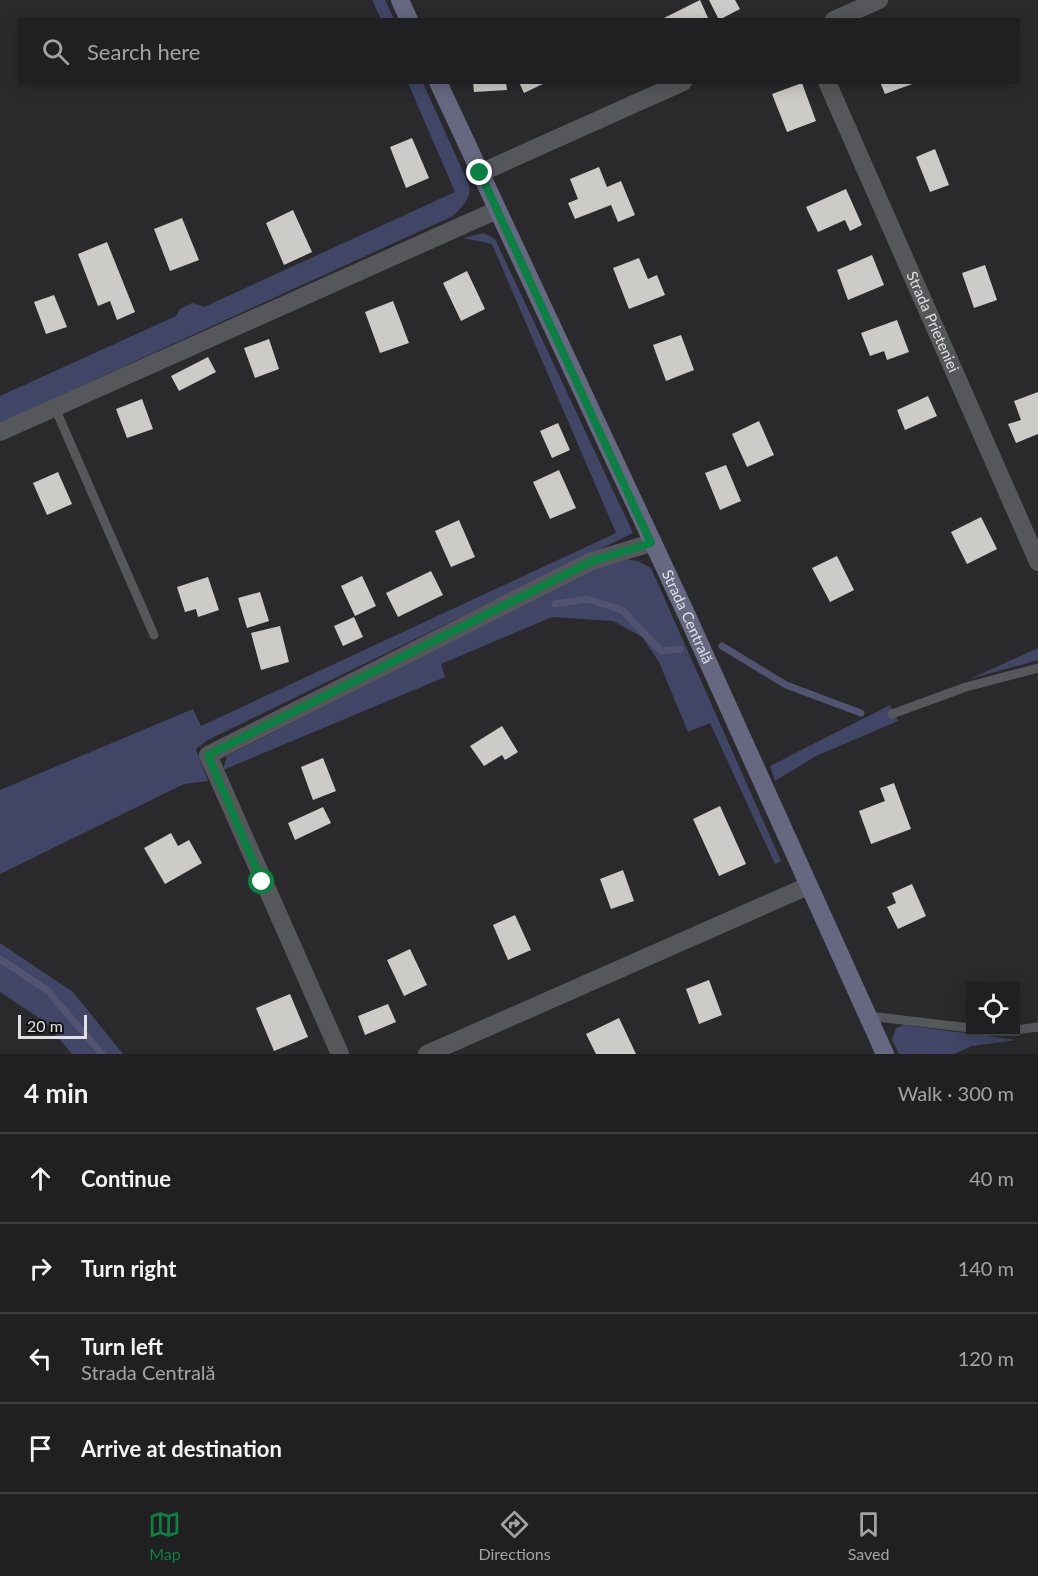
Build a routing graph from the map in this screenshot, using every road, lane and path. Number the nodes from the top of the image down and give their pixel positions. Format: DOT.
graph roads {
  1 [pos="400,0"];
  2 [pos="879,0"];
  3 [pos="408,18"];
  4 [pos="838,18"];
  5 [pos="439,84"];
  6 [pos="679,84"];
  7 [pos="828,84"];
  8 [pos="480,173"];
  9 [pos="497,210"];
  10 [pos="55,408"];
  11 [pos="0,432"];
  12 [pos="651,543"];
  13 [pos="1038,562"];
  14 [pos="154,635"];
  15 [pos="1038,668"];
  16 [pos="892,714"];
  17 [pos="808,885"];
  18 [pos="867,1016"];
  19 [pos="966,1028"];
  20 [pos="1038,1028"];
  21 [pos="1020,1030"];
  22 [pos="340,1054"];
  23 [pos="427,1054"];
  24 [pos="885,1054"];
  1 -- 3 [label="street"];
  2 -- 4 [label="street"];
  5 -- 8 [label="street, Strada Centrală"];
  6 -- 8 [label="street"];
  7 -- 13 [label="street, Strada Prieteniei"];
  8 -- 9 [label="street, Strada Centrală"];
  9 -- 10 [label="street"];
  9 -- 12 [label="street, Strada Centrală"];
  10 -- 11 [label="street"];
  10 -- 14 [label="lane"];
  12 -- 17 [label="street, Strada Centrală"];
  12 -- 22 [label="street"];
  15 -- 16 [label="lane"];
  17 -- 18 [label="street, Strada Centrală"];
  17 -- 23 [label="street"];
  18 -- 19 [label="lane"];
  18 -- 24 [label="street, Strada Centrală"];
  20 -- 21 [label="lane"];
}
